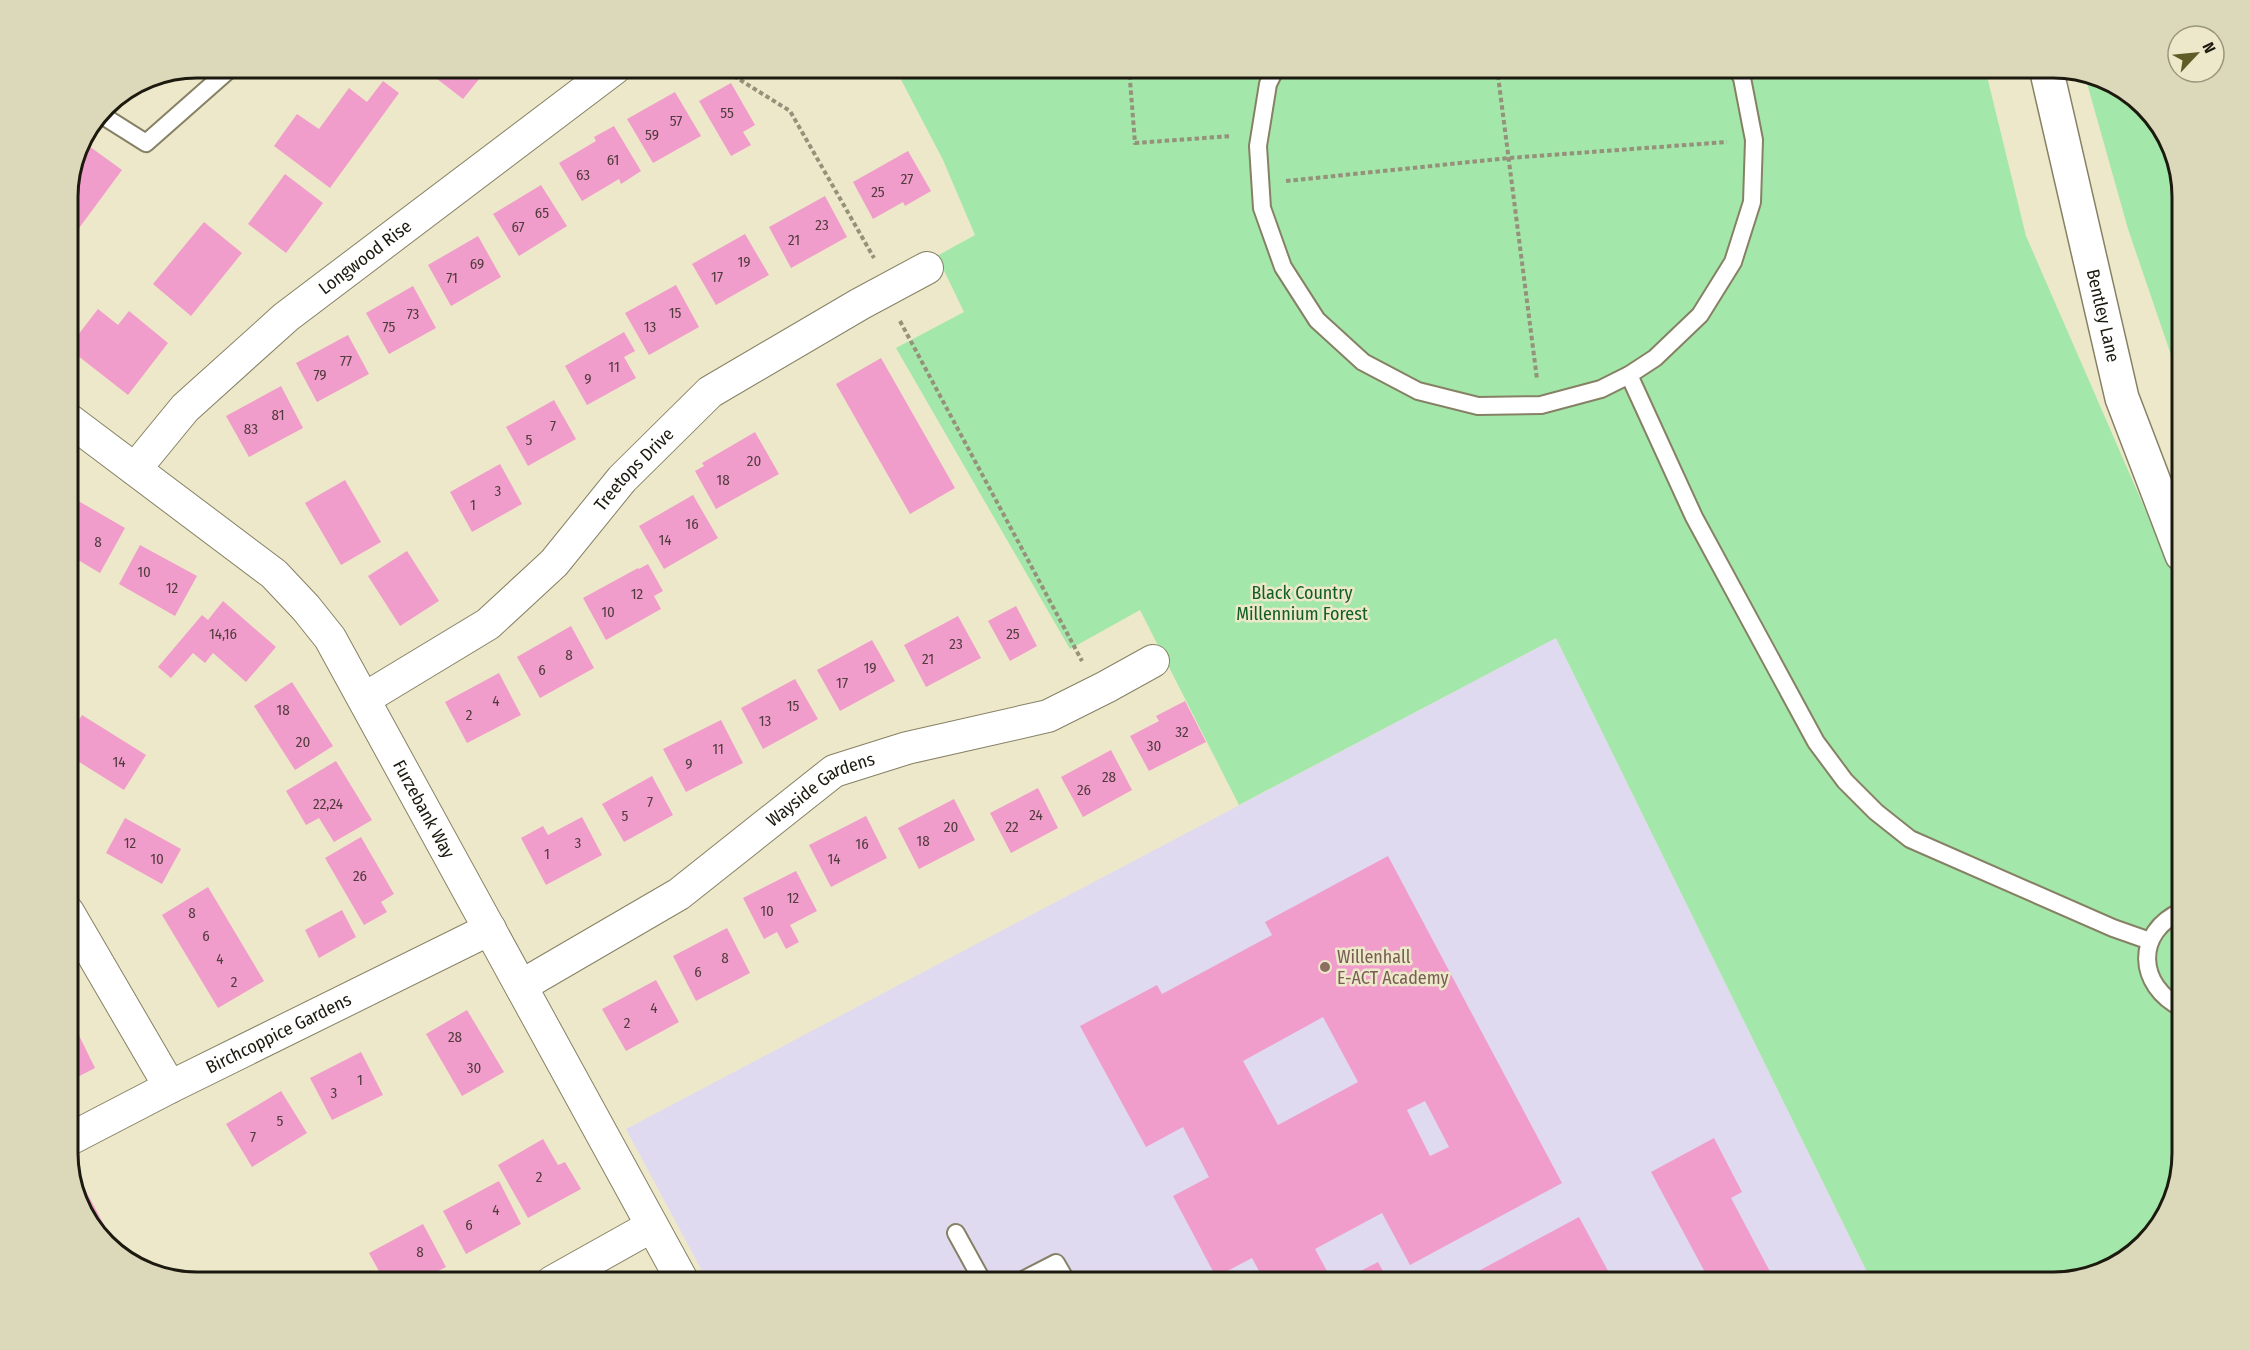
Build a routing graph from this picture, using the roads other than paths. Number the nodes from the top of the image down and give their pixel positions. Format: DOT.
graph roads {
  1 [pos="220,78"];
  2 [pos="588,78"];
  3 [pos="1272,78"];
  4 [pos="1742,78"];
  5 [pos="2048,78"];
  6 [pos="108,119"];
  7 [pos="927,268"];
  8 [pos="1629,375"];
  9 [pos="78,426"];
  10 [pos="135,469"];
  11 [pos="2172,529"];
  12 [pos="1153,661"];
  13 [pos="364,699"];
  14 [pos="2172,915"];
  15 [pos="78,929"];
  16 [pos="490,929"];
  17 [pos="2150,941"];
  18 [pos="521,986"];
  19 [pos="2172,1003"];
  20 [pos="170,1087"];
  21 [pos="78,1135"];
  22 [pos="652,1226"];
  23 [pos="956,1233"];
  24 [pos="570,1272"];
  25 [pos="677,1272"];
  26 [pos="977,1272"];
  27 [pos="1038,1272"];
  28 [pos="1061,1272"];
  1 -- 6 [label="lane"];
  2 -- 10 [label="street, Longwood Rise"];
  3 -- 8 [label="lane"];
  4 -- 8 [label="lane"];
  5 -- 11 [label="street, Bentley Lane"];
  7 -- 13 [label="street, Treetops Drive"];
  8 -- 17 [label="lane"];
  9 -- 10 [label="street, Furzebank Way"];
  10 -- 13 [label="street, Furzebank Way"];
  12 -- 18 [label="street, Wayside Gardens"];
  13 -- 16 [label="street, Furzebank Way"];
  14 -- 17 [label="lane"];
  15 -- 20 [label="street"];
  16 -- 18 [label="street, Furzebank Way"];
  16 -- 20 [label="street, Birchcoppice Gardens"];
  17 -- 19 [label="lane"];
  18 -- 22 [label="street, Furzebank Way"];
  20 -- 21 [label="street, Birchcoppice Gardens"];
  22 -- 24 [label="street"];
  22 -- 25 [label="street, Furzebank Way"];
  23 -- 26 [label="lane"];
  27 -- 28 [label="lane"];
}
